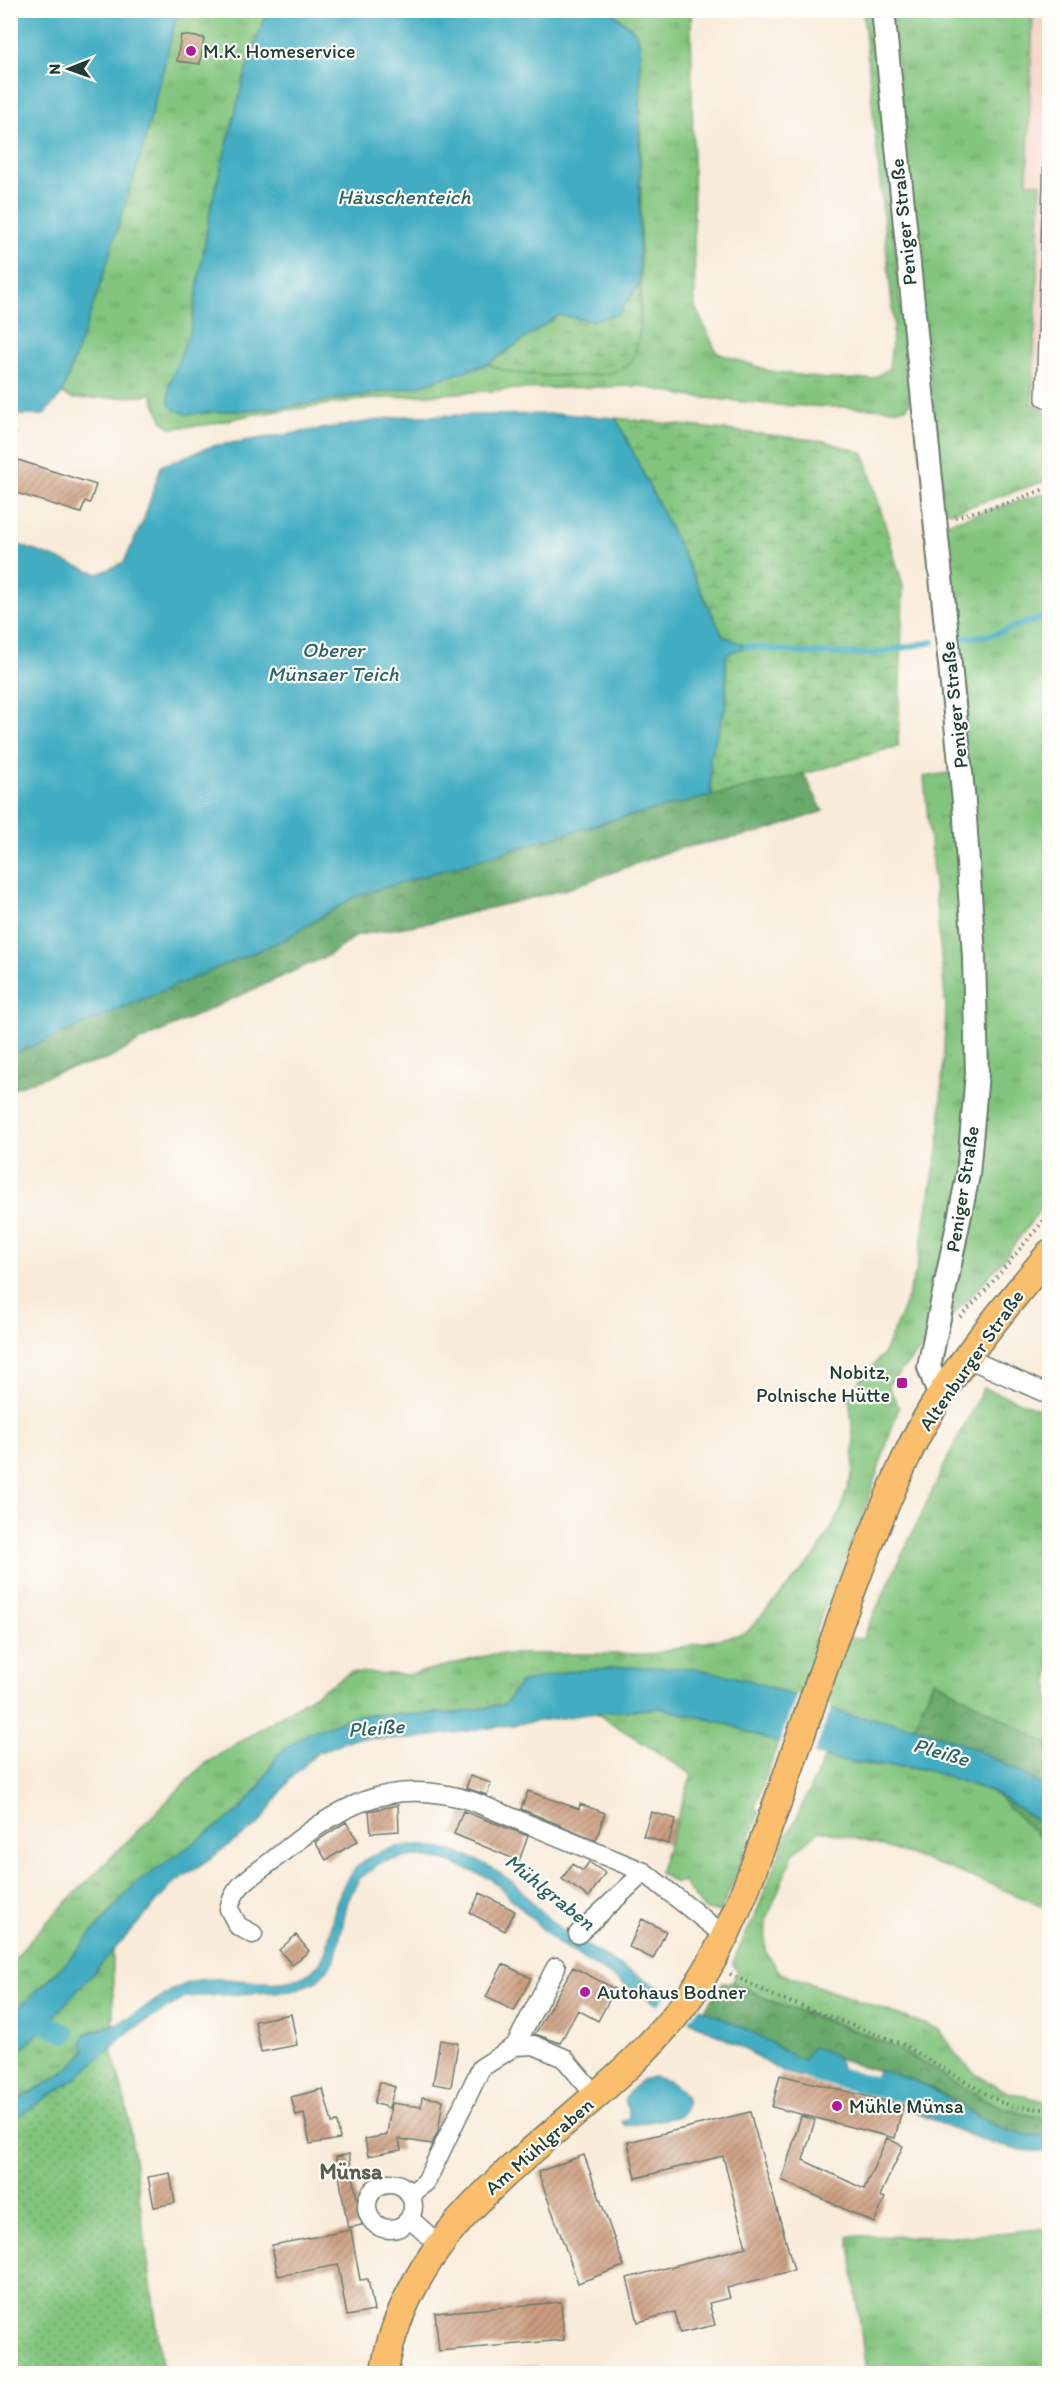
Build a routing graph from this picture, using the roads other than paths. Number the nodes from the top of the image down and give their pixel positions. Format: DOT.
graph roads {
  1 [pos="883,10"];
  2 [pos="1050,128"];
  3 [pos="1050,405"];
  4 [pos="1050,1253"];
  5 [pos="967,1358"];
  6 [pos="1050,1395"];
  7 [pos="940,1397"];
  8 [pos="775,1808"];
  9 [pos="644,1872"];
  10 [pos="253,1934"];
  11 [pos="578,1934"];
  12 [pos="725,1936"];
  13 [pos="556,1966"];
  14 [pos="515,2046"];
  15 [pos="596,2096"];
  16 [pos="410,2194"];
  17 [pos="410,2219"];
  18 [pos="439,2245"];
  19 [pos="384,2373"];
  1 -- 7 [label="street, Peniger Straße"];
  2 -- 3 [label="lane"];
  4 -- 5 [label="main road, Altenburger Straße"];
  5 -- 6 [label="street"];
  5 -- 7 [label="main road, Altenburger Straße"];
  7 -- 8 [label="main road, Altenburger Straße"];
  8 -- 12 [label="main road, Am Mühlgraben"];
  9 -- 10 [label="street"];
  9 -- 11 [label="street"];
  9 -- 12 [label="street"];
  12 -- 15 [label="main road, Am Mühlgraben"];
  13 -- 14 [label="street"];
  14 -- 15 [label="street"];
  14 -- 16 [label="street"];
  15 -- 18 [label="main road, Am Mühlgraben"];
  16 -- 17 [label="street"];
  16 -- 17 [label="street"];
  17 -- 18 [label="street"];
  18 -- 19 [label="main road, Am Mühlgraben"];
}
